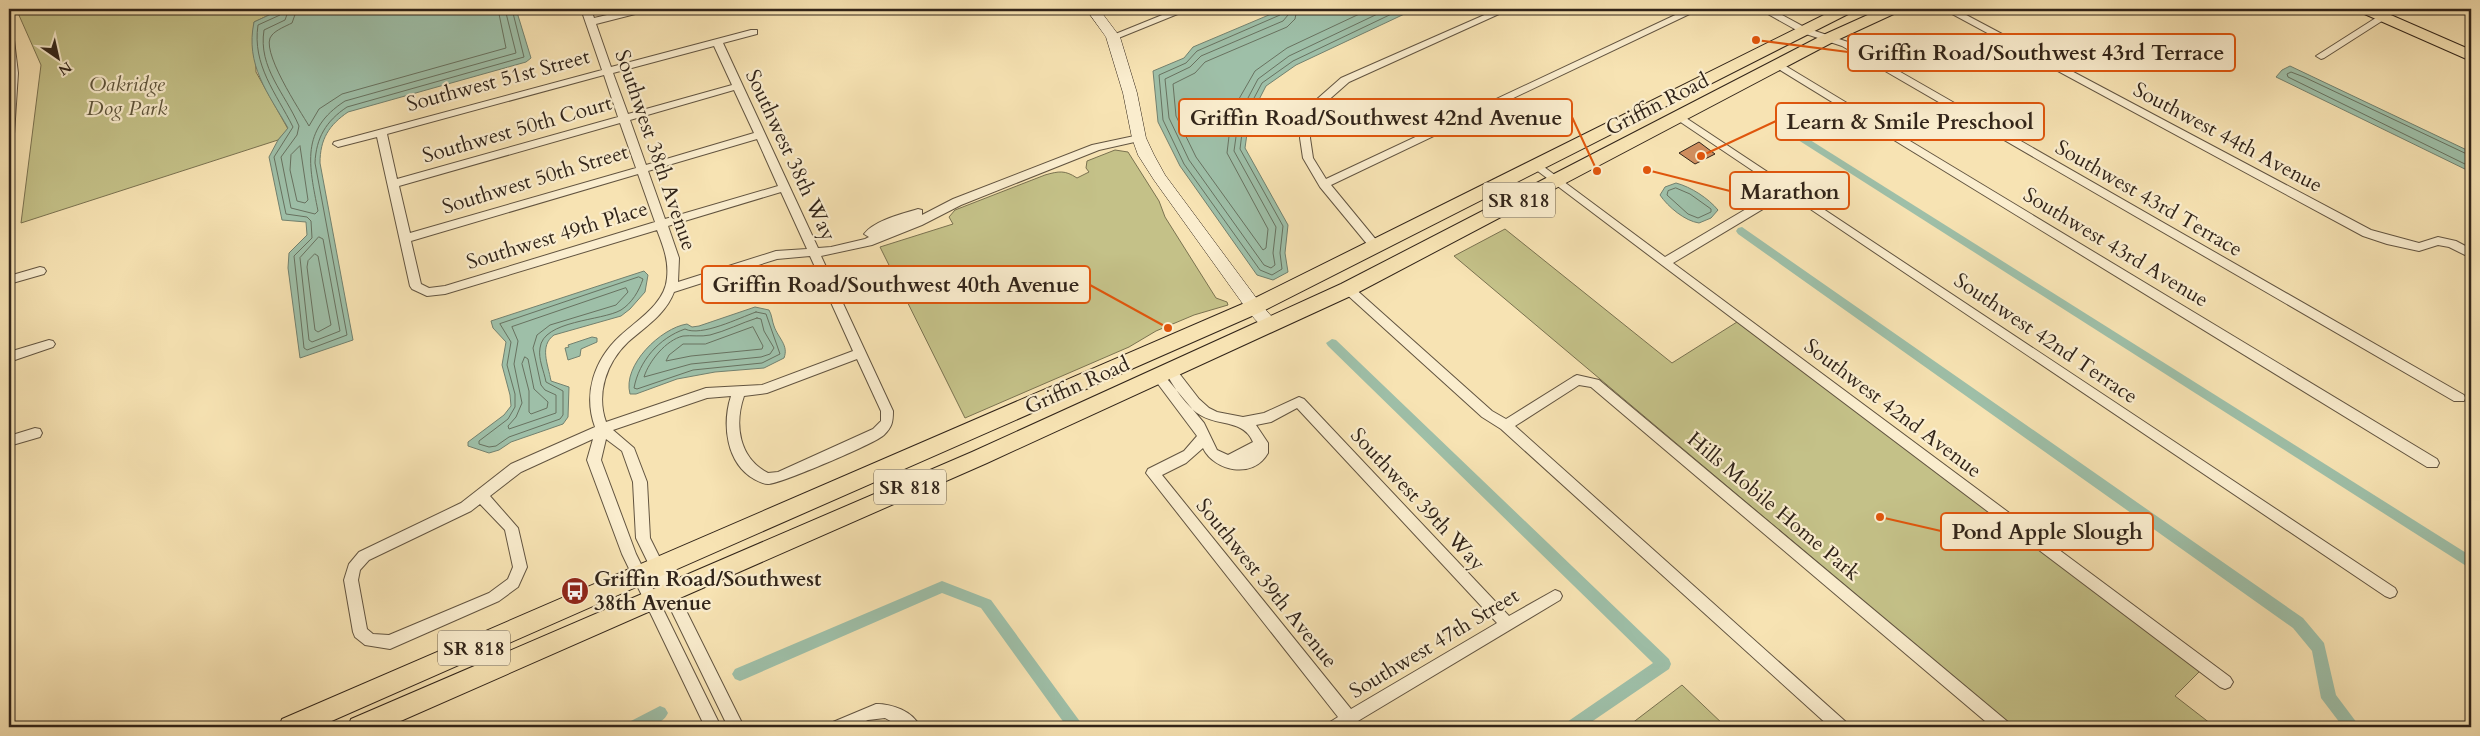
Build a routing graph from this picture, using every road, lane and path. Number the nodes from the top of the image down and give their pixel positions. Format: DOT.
graph roads {
  1 [pos="586,9"];
  2 [pos="644,9"];
  3 [pos="1092,9"];
  4 [pos="1185,9"];
  5 [pos="1504,9"];
  6 [pos="1695,9"];
  7 [pos="1764,9"];
  8 [pos="1847,9"];
  9 [pos="1893,9"];
  10 [pos="1948,9"];
  11 [pos="2365,9"];
  12 [pos="2396,9"];
  13 [pos="2382,17"];
  14 [pos="591,22"];
  15 [pos="2439,28"];
  16 [pos="1803,30"];
  17 [pos="754,32"];
  18 [pos="1113,37"];
  19 [pos="1827,39"];
  20 [pos="9,40"];
  21 [pos="717,42"];
  22 [pos="2471,42"];
  23 [pos="2321,56"];
  24 [pos="2471,56"];
  25 [pos="1779,65"];
  26 [pos="608,71"];
  27 [pos="738,86"];
  28 [pos="1680,117"];
  29 [pos="625,118"];
  30 [pos="381,132"];
  31 [pos="9,134"];
  32 [pos="760,135"];
  33 [pos="1140,138"];
  34 [pos="338,144"];
  35 [pos="1536,166"];
  36 [pos="642,168"];
  37 [pos="1556,181"];
  38 [pos="392,184"];
  39 [pos="1324,184"];
  40 [pos="785,187"];
  41 [pos="1788,190"];
  42 [pos="663,223"];
  43 [pos="407,238"];
  44 [pos="1376,247"];
  45 [pos="816,252"];
  46 [pos="2471,254"];
  47 [pos="1666,262"];
  48 [pos="40,271"];
  49 [pos="9,280"];
  50 [pos="670,289"];
  51 [pos="1348,289"];
  52 [pos="1254,307"];
  53 [pos="1271,325"];
  54 [pos="48,344"];
  55 [pos="860,353"];
  56 [pos="9,357"];
  57 [pos="1165,374"];
  58 [pos="739,393"];
  59 [pos="2460,398"];
  60 [pos="1266,418"];
  61 [pos="1244,422"];
  62 [pos="1506,425"];
  63 [pos="602,429"];
  64 [pos="35,432"];
  65 [pos="1203,436"];
  66 [pos="1259,440"];
  67 [pos="9,441"];
  68 [pos="1212,454"];
  69 [pos="1190,456"];
  70 [pos="2432,463"];
  71 [pos="480,496"];
  72 [pos="648,572"];
  73 [pos="2390,592"];
  74 [pos="660,596"];
  75 [pos="1555,596"];
  76 [pos="1507,623"];
  77 [pos="2225,682"];
  78 [pos="1349,718"];
  79 [pos="291,727"];
  80 [pos="360,727"];
  81 [pos="713,727"];
  82 [pos="736,727"];
  83 [pos="838,727"];
  84 [pos="912,727"];
  85 [pos="1335,727"];
  86 [pos="1840,727"];
  87 [pos="2003,727"];
  1 -- 14 [label="street, Southwest 38th Avenue"];
  2 -- 14 [label="street"];
  3 -- 18 [label="street"];
  4 -- 18 [label="street"];
  5 -- 39 [label="street"];
  6 -- 39 [label="street"];
  7 -- 16 [label="street, Southwest 43rd Terrace"];
  8 -- 16 [label="main road, Griffin Road / SR 818"];
  9 -- 19 [label="main road, Griffin Road / SR 818"];
  10 -- 46 [label="street, Southwest 44th Avenue"];
  11 -- 13 [label="main road"];
  12 -- 15 [label="main road"];
  13 -- 15 [label="main road"];
  13 -- 23 [label="street"];
  13 -- 24 [label="main road"];
  14 -- 26 [label="street, Southwest 38th Avenue"];
  15 -- 22 [label="main road"];
  16 -- 19 [label="street, Southwest 43rd Terrace"];
  16 -- 35 [label="main road, Griffin Road / SR 818"];
  17 -- 21 [label="street, Southwest 51st Street"];
  18 -- 33 [label="street"];
  19 -- 25 [label="main road, Griffin Road / SR 818"];
  19 -- 59 [label="street, Southwest 43rd Terrace"];
  20 -- 31 [label="street"];
  21 -- 26 [label="street, Southwest 51st Street"];
  21 -- 27 [label="street, Southwest 38th Way"];
  25 -- 28 [label="main road, Griffin Road / SR 818"];
  25 -- 70 [label="street, Southwest 43rd Avenue"];
  26 -- 29 [label="street, Southwest 38th Avenue"];
  26 -- 30 [label="street, Southwest 51st Street"];
  27 -- 29 [label="street, Southwest 50th Court"];
  27 -- 32 [label="street, Southwest 38th Way"];
  28 -- 37 [label="main road, Griffin Road / SR 818"];
  28 -- 41 [label="street, Southwest 42nd Terrace"];
  29 -- 36 [label="street, Southwest 38th Avenue"];
  29 -- 38 [label="street, Southwest 50th Court"];
  30 -- 34 [label="street, Southwest 51st Street"];
  30 -- 38 [label="street"];
  32 -- 36 [label="street, Southwest 50th Street"];
  32 -- 40 [label="street, Southwest 38th Way"];
  33 -- 45 [label="street"];
  33 -- 52 [label="street"];
  35 -- 37 [label="street, Southwest 42nd Avenue"];
  35 -- 44 [label="main road, Griffin Road / SR 818"];
  36 -- 42 [label="street, Southwest 38th Avenue"];
  36 -- 43 [label="street, Southwest 50th Street"];
  37 -- 47 [label="street, Southwest 42nd Avenue"];
  37 -- 51 [label="main road, Griffin Road / SR 818"];
  38 -- 43 [label="street"];
  39 -- 44 [label="street"];
  40 -- 42 [label="street, Southwest 49th Place"];
  40 -- 45 [label="street, Southwest 38th Way"];
  41 -- 47 [label="street"];
  41 -- 73 [label="street, Southwest 42nd Terrace"];
  42 -- 43 [label="street, Southwest 49th Place"];
  42 -- 50 [label="street, Southwest 38th Avenue"];
  44 -- 52 [label="main road, Griffin Road / SR 818"];
  45 -- 50 [label="street"];
  45 -- 55 [label="street, Southwest 38th Way"];
  47 -- 77 [label="street, Southwest 42nd Avenue"];
  48 -- 49 [label="street"];
  50 -- 63 [label="street, Southwest 38th Avenue"];
  51 -- 53 [label="main road, Griffin Road / SR 818"];
  51 -- 62 [label="street"];
  52 -- 53 [label="street"];
  52 -- 72 [label="main road, Griffin Road / SR 818"];
  53 -- 57 [label="main road, Griffin Road / SR 818"];
  54 -- 56 [label="street"];
  55 -- 58 [label="street"];
  55 -- 58 [label="street, Southwest 38th Way"];
  57 -- 61 [label="street"];
  57 -- 65 [label="street"];
  57 -- 74 [label="main road, Griffin Road / SR 818"];
  58 -- 63 [label="street"];
  60 -- 61 [label="street"];
  60 -- 66 [label="street"];
  60 -- 76 [label="street, Southwest 39th Way"];
  61 -- 66 [label="street"];
  62 -- 86 [label="street"];
  62 -- 87 [label="street, Hills Mobile Home Park"];
  63 -- 71 [label="street"];
  63 -- 72 [label="street, Southwest 38th Avenue"];
  63 -- 72 [label="street, Southwest 38th Avenue"];
  64 -- 67 [label="street"];
  65 -- 68 [label="street"];
  65 -- 69 [label="street"];
  66 -- 68 [label="street"];
  68 -- 69 [label="street"];
  69 -- 78 [label="street, Southwest 39th Avenue"];
  71 -- 71 [label="street"];
  72 -- 74 [label="street, Southwest 38th Avenue"];
  72 -- 74 [label="street, Southwest 38th Avenue"];
  72 -- 79 [label="main road, Griffin Road / SR 818"];
  74 -- 80 [label="main road, Griffin Road / SR 818"];
  74 -- 81 [label="street, Southwest 38th Avenue"];
  74 -- 82 [label="street, Southwest 38th Avenue"];
  75 -- 76 [label="street, Southwest 47th Street"];
  76 -- 78 [label="street, Southwest 47th Street"];
  78 -- 85 [label="street, Southwest 47th Street"];
  83 -- 84 [label="street"];
}
